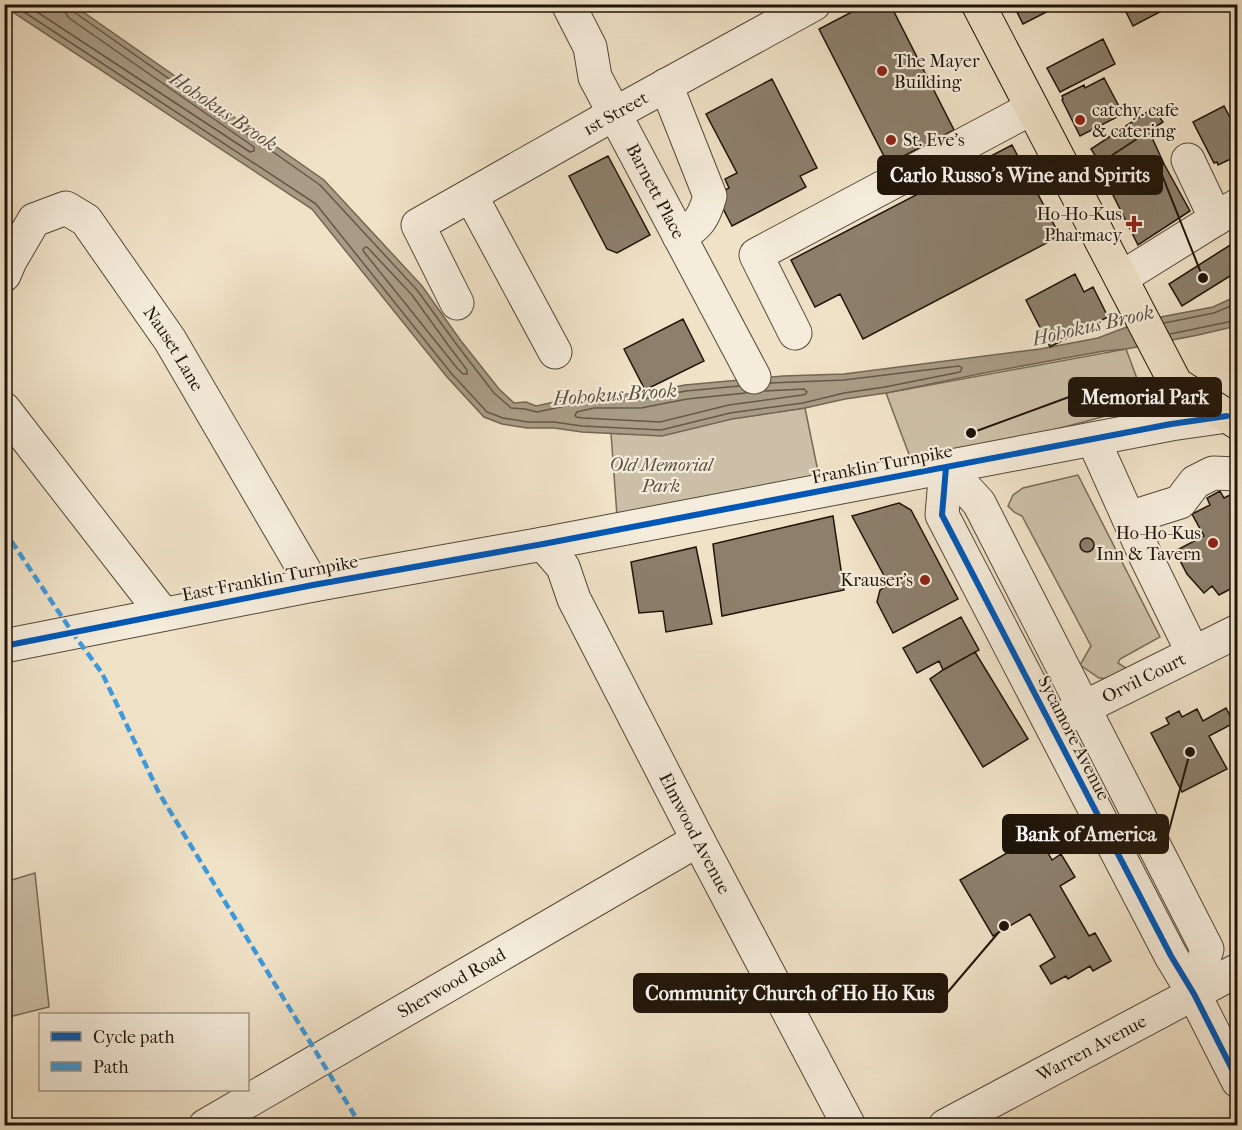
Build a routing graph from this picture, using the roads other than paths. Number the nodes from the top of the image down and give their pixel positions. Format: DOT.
graph roads {
  1 [pos="568,4"];
  2 [pos="814,4"];
  3 [pos="978,4"];
  4 [pos="666,85"];
  5 [pos="1032,108"];
  6 [pos="614,114"];
  7 [pos="1188,160"];
  8 [pos="471,196"];
  9 [pos="1227,212"];
  10 [pos="679,236"];
  11 [pos="4,275"];
  12 [pos="1121,278"];
  13 [pos="457,303"];
  14 [pos="795,333"];
  15 [pos="555,352"];
  16 [pos="754,377"];
  17 [pos="4,409"];
  18 [pos="1234,418"];
  19 [pos="1093,439"];
  20 [pos="946,467"];
  21 [pos="1238,474"];
  22 [pos="1129,518"];
  23 [pos="543,544"];
  24 [pos="313,585"];
  25 [pos="163,614"];
  26 [pos="1238,631"];
  27 [pos="4,646"];
  28 [pos="1193,653"];
  29 [pos="1084,708"];
  30 [pos="1050,724"];
  31 [pos="698,840"];
  32 [pos="1238,970"];
  33 [pos="1194,994"];
  34 [pos="1238,1081"];
  35 [pos="205,1125"];
  36 [pos="849,1125"];
  37 [pos="945,1125"];
  1 -- 6 [label="street, Barnett Place"];
  2 -- 4 [label="street, 1st Street"];
  3 -- 5 [label="main road"];
  4 -- 6 [label="street, 1st Street"];
  4 -- 10 [label="street"];
  5 -- 12 [label="main road"];
  5 -- 14 [label="street"];
  6 -- 8 [label="street, 1st Street"];
  6 -- 10 [label="street, Barnett Place"];
  7 -- 9 [label="street"];
  8 -- 13 [label="street, 1st Street"];
  8 -- 15 [label="street"];
  9 -- 12 [label="street"];
  10 -- 16 [label="street, Barnett Place"];
  11 -- 24 [label="street, Nauset Lane"];
  12 -- 18 [label="main road"];
  17 -- 25 [label="street"];
  18 -- 19 [label="street, Franklin Turnpike"];
  19 -- 20 [label="street, Franklin Turnpike"];
  19 -- 22 [label="street"];
  20 -- 23 [label="street, Franklin Turnpike"];
  20 -- 29 [label="street, Sycamore Avenue"];
  20 -- 30 [label="street, Sycamore Avenue"];
  21 -- 22 [label="street"];
  22 -- 28 [label="street"];
  23 -- 24 [label="street, East Franklin Turnpike"];
  23 -- 31 [label="street, Elmwood Avenue"];
  24 -- 25 [label="street, East Franklin Turnpike"];
  25 -- 27 [label="street, East Franklin Turnpike"];
  26 -- 28 [label="street, Orvil Court"];
  28 -- 29 [label="street, Orvil Court"];
  29 -- 30 [label="street, Orvil Court"];
  29 -- 33 [label="street, Sycamore Avenue"];
  30 -- 33 [label="street, Sycamore Avenue"];
  31 -- 35 [label="street, Sherwood Road"];
  31 -- 36 [label="street, Elmwood Avenue"];
  32 -- 33 [label="street, Warren Avenue"];
  33 -- 34 [label="street, Sycamore Avenue"];
  33 -- 37 [label="street, Warren Avenue"];
}
